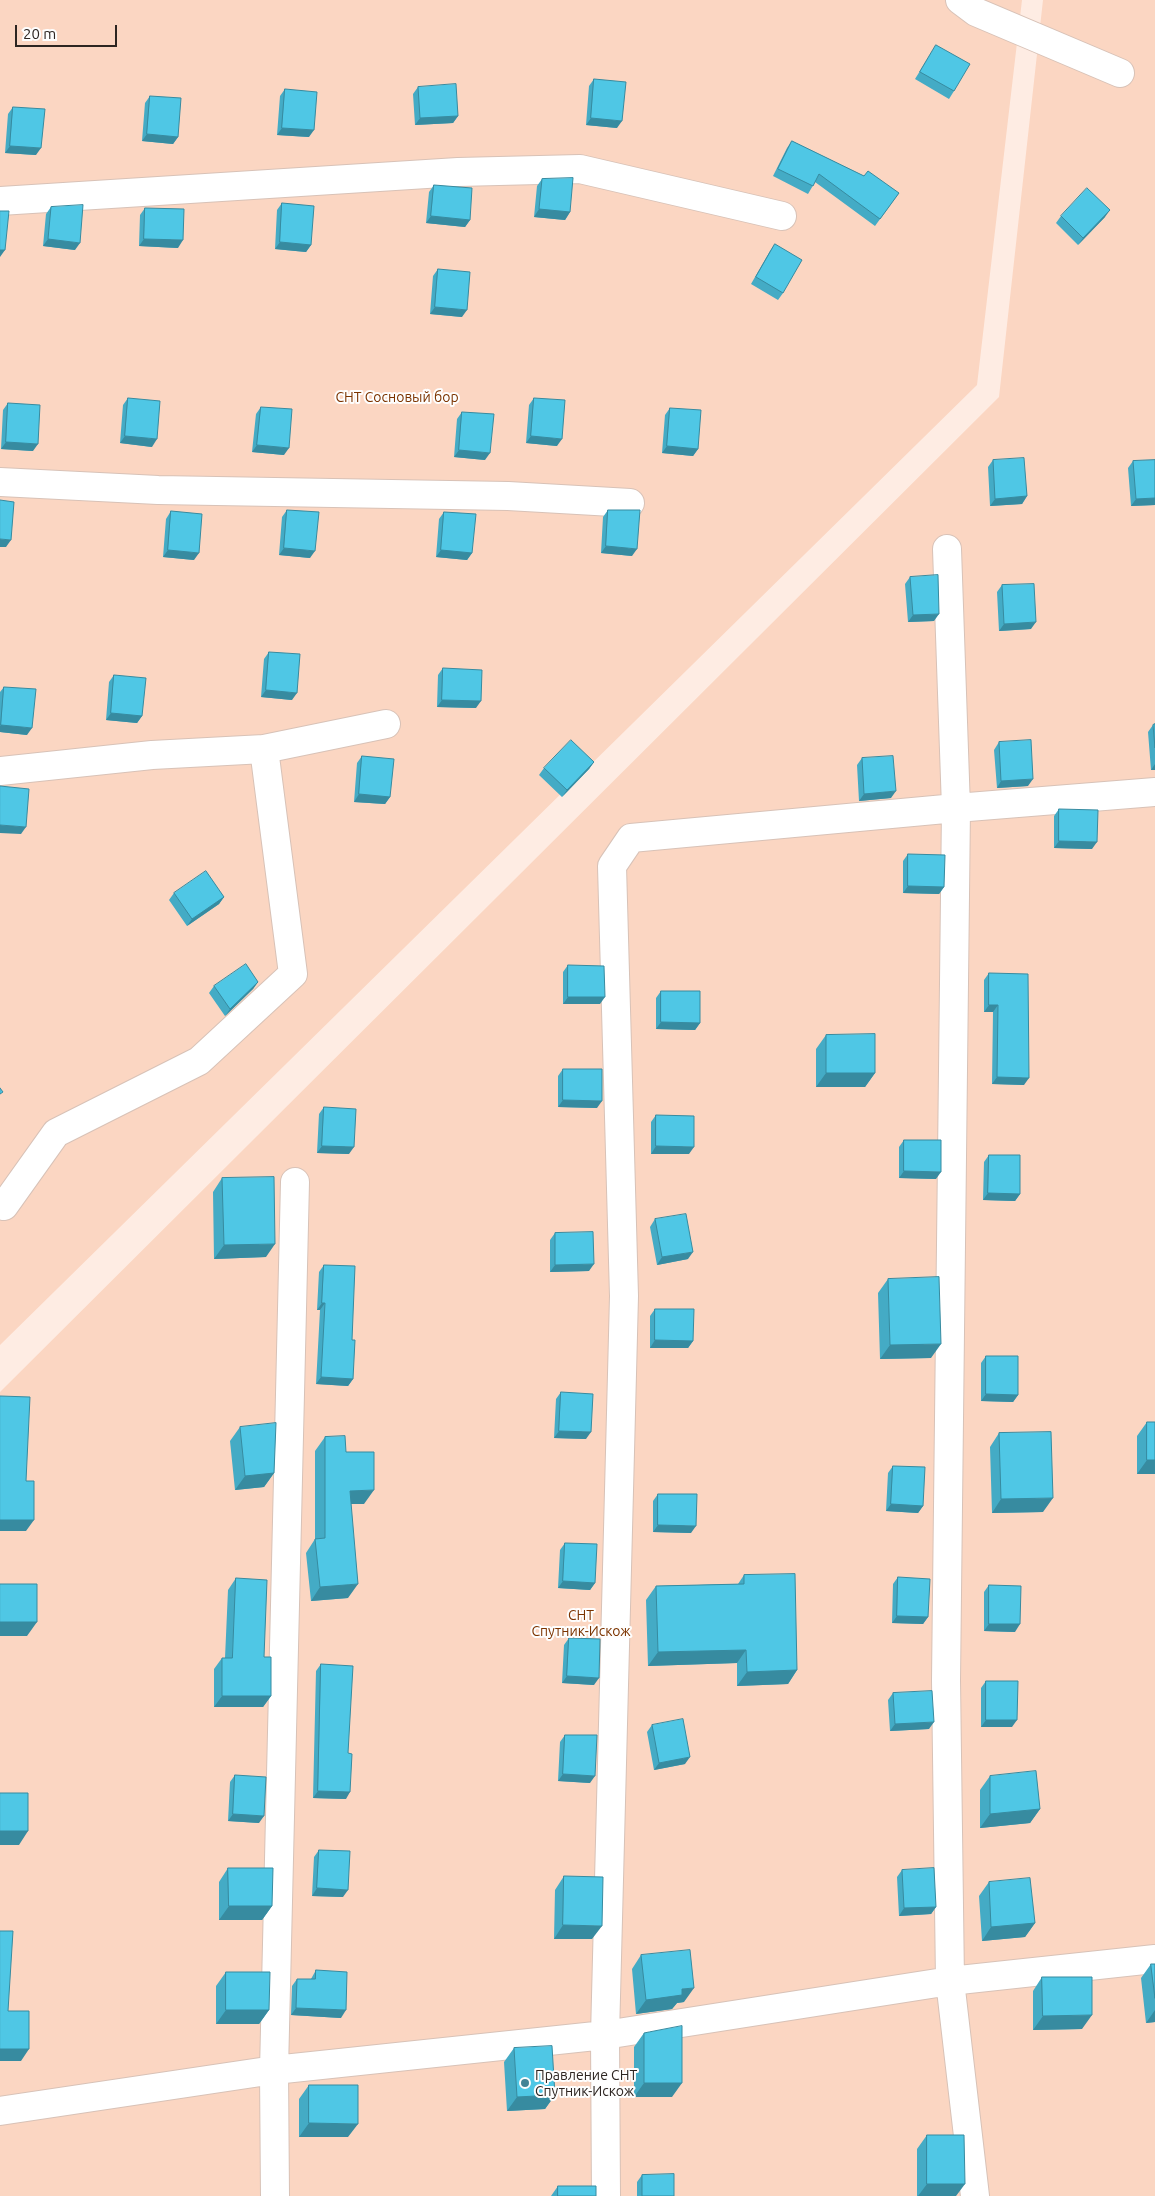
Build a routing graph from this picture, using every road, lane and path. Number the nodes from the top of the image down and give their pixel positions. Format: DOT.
graph roads {
  1 [pos="960,0"];
  2 [pos="1120,73"];
  3 [pos="0,201"];
  4 [pos="782,216"];
  5 [pos="0,482"];
  6 [pos="630,503"];
  7 [pos="947,549"];
  8 [pos="386,724"];
  9 [pos="264,749"];
  10 [pos="0,771"];
  11 [pos="1155,792"];
  12 [pos="956,808"];
  13 [pos="295,1182"];
  14 [pos="4,1206"];
  15 [pos="1155,1959"];
  16 [pos="950,1981"];
  17 [pos="605,2035"];
  18 [pos="274,2070"];
  19 [pos="0,2111"];
  20 [pos="275,2196"];
  21 [pos="606,2196"];
  22 [pos="975,2196"];
  1 -- 2 [label="street"];
  3 -- 4 [label="street"];
  5 -- 6 [label="street"];
  7 -- 12 [label="street"];
  8 -- 9 [label="street"];
  9 -- 10 [label="street"];
  9 -- 14 [label="street"];
  11 -- 12 [label="street"];
  12 -- 16 [label="street"];
  12 -- 17 [label="street"];
  13 -- 18 [label="street"];
  15 -- 16 [label="street"];
  16 -- 17 [label="street"];
  16 -- 22 [label="street"];
  17 -- 18 [label="street"];
  17 -- 21 [label="street"];
  18 -- 19 [label="street"];
  18 -- 20 [label="street"];
}
